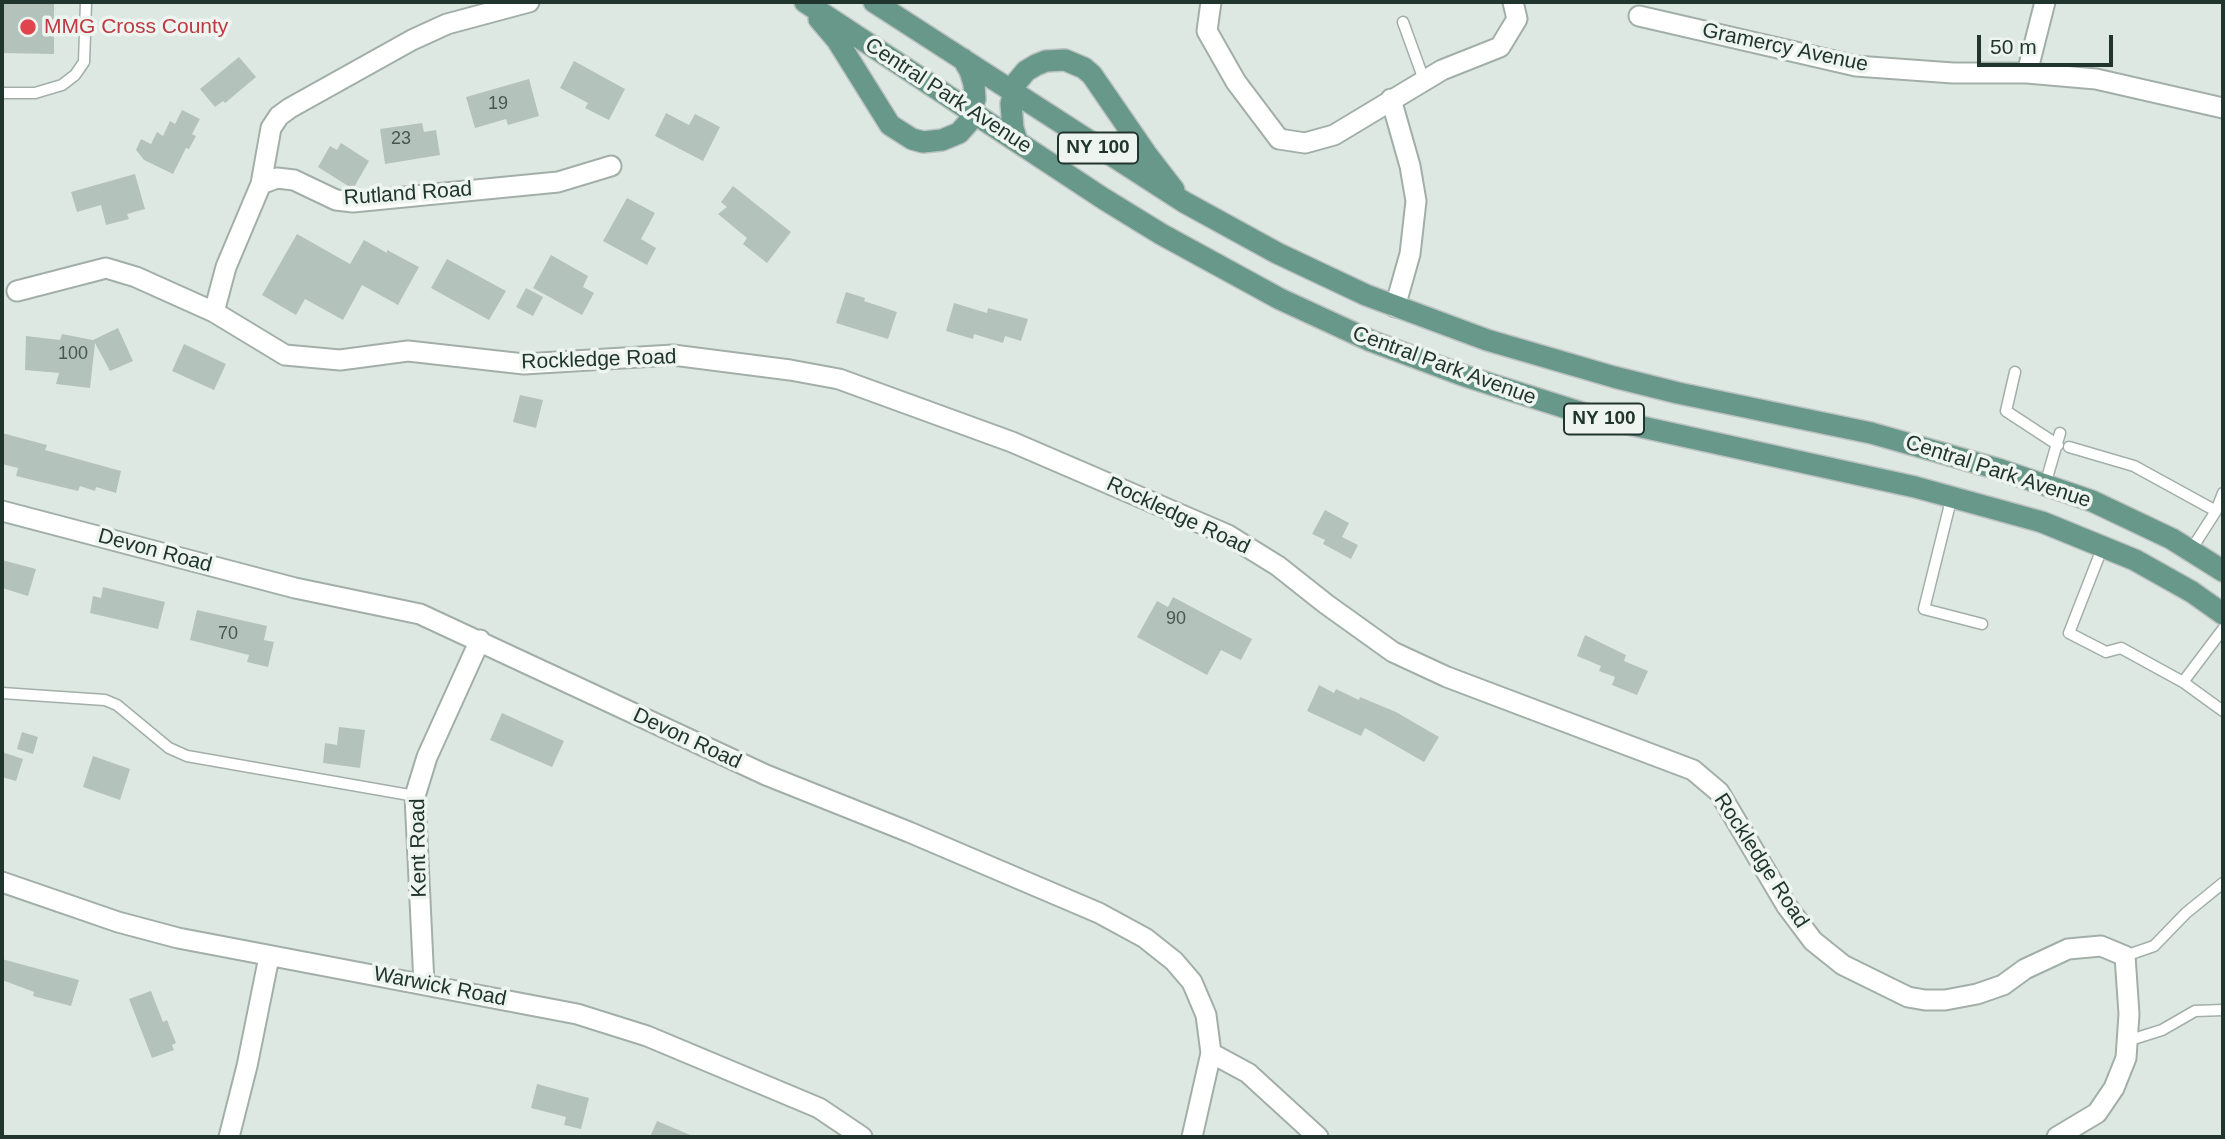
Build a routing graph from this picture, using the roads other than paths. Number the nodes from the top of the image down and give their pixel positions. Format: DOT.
graph roads {
  1 [pos="86,2"];
  2 [pos="528,2"];
  3 [pos="804,2"];
  4 [pos="874,2"];
  5 [pos="1211,2"];
  6 [pos="1513,2"];
  7 [pos="2045,2"];
  8 [pos="1639,16"];
  9 [pos="1403,22"];
  10 [pos="963,59"];
  11 [pos="2027,73"];
  12 [pos="1424,80"];
  13 [pos="1013,91"];
  14 [pos="2,93"];
  15 [pos="1391,99"];
  16 [pos="2223,108"];
  17 [pos="972,111"];
  18 [pos="1017,141"];
  19 [pos="611,166"];
  20 [pos="261,184"];
  21 [pos="1184,202"];
  22 [pos="17,290"];
  23 [pos="1395,307"];
  24 [pos="214,312"];
  25 [pos="2015,372"];
  26 [pos="2060,433"];
  27 [pos="2063,446"];
  28 [pos="2045,485"];
  29 [pos="2223,493"];
  30 [pos="1952,496"];
  31 [pos="2,511"];
  32 [pos="2216,511"];
  33 [pos="2103,545"];
  34 [pos="2191,550"];
  35 [pos="2220,568"];
  36 [pos="2223,614"];
  37 [pos="1982,624"];
  38 [pos="2223,629"];
  39 [pos="480,640"];
  40 [pos="2183,682"];
  41 [pos="2,693"];
  42 [pos="2223,711"];
  43 [pos="415,796"];
  44 [pos="2,882"];
  45 [pos="2223,883"];
  46 [pos="2125,956"];
  47 [pos="269,957"];
  48 [pos="424,984"];
  49 [pos="2223,1010"];
  50 [pos="2127,1041"];
  51 [pos="1211,1053"];
  52 [pos="854,1134"];
  53 [pos="229,1137"];
  54 [pos="1192,1137"];
  55 [pos="1318,1137"];
  56 [pos="2057,1137"];
  1 -- 14 [label="lane"];
  2 -- 20 [label="street"];
  3 -- 17 [label="main road, Central Park Avenue / NY 100"];
  3 -- 17 [label="main road"];
  4 -- 10 [label="main road, Central Park Avenue / NY 100"];
  5 -- 15 [label="street"];
  6 -- 12 [label="street"];
  7 -- 11 [label="street"];
  8 -- 11 [label="street, Gramercy Avenue"];
  9 -- 12 [label="lane"];
  10 -- 13 [label="main road, Central Park Avenue / NY 100"];
  10 -- 17 [label="main road"];
  11 -- 16 [label="street, Gramercy Avenue"];
  12 -- 15 [label="street"];
  13 -- 18 [label="main road"];
  13 -- 21 [label="main road, Central Park Avenue / NY 100"];
  13 -- 21 [label="main road"];
  15 -- 23 [label="street, Central Park Avenue"];
  17 -- 18 [label="main road, Central Park Avenue / NY 100"];
  18 -- 30 [label="main road, Central Park Avenue / NY 100"];
  19 -- 20 [label="street, Rutland Road"];
  20 -- 24 [label="street"];
  21 -- 23 [label="main road, Central Park Avenue / NY 100"];
  22 -- 24 [label="street, Rockledge Road"];
  23 -- 28 [label="main road, Central Park Avenue / NY 100"];
  24 -- 46 [label="street, Rockledge Road"];
  25 -- 27 [label="lane"];
  26 -- 27 [label="lane"];
  27 -- 28 [label="lane"];
  27 -- 32 [label="lane"];
  28 -- 34 [label="main road, Central Park Avenue / NY 100"];
  29 -- 32 [label="lane"];
  30 -- 33 [label="main road, Central Park Avenue / NY 100"];
  30 -- 37 [label="lane"];
  31 -- 39 [label="street, Devon Road"];
  32 -- 34 [label="lane"];
  33 -- 36 [label="main road, Central Park Avenue / NY 100"];
  33 -- 40 [label="lane"];
  34 -- 35 [label="main road, Central Park Avenue / NY 100"];
  38 -- 40 [label="lane"];
  39 -- 43 [label="street, Kent Road"];
  39 -- 51 [label="street, Devon Road"];
  40 -- 42 [label="lane"];
  41 -- 43 [label="lane"];
  43 -- 48 [label="street, Kent Road"];
  44 -- 47 [label="street, Warwick Road"];
  45 -- 46 [label="lane"];
  46 -- 50 [label="street"];
  47 -- 48 [label="street, Warwick Road"];
  47 -- 53 [label="street"];
  48 -- 52 [label="street, Warwick Road"];
  49 -- 50 [label="lane"];
  50 -- 56 [label="street"];
  51 -- 54 [label="street, Devon Road"];
  51 -- 55 [label="street"];
}
